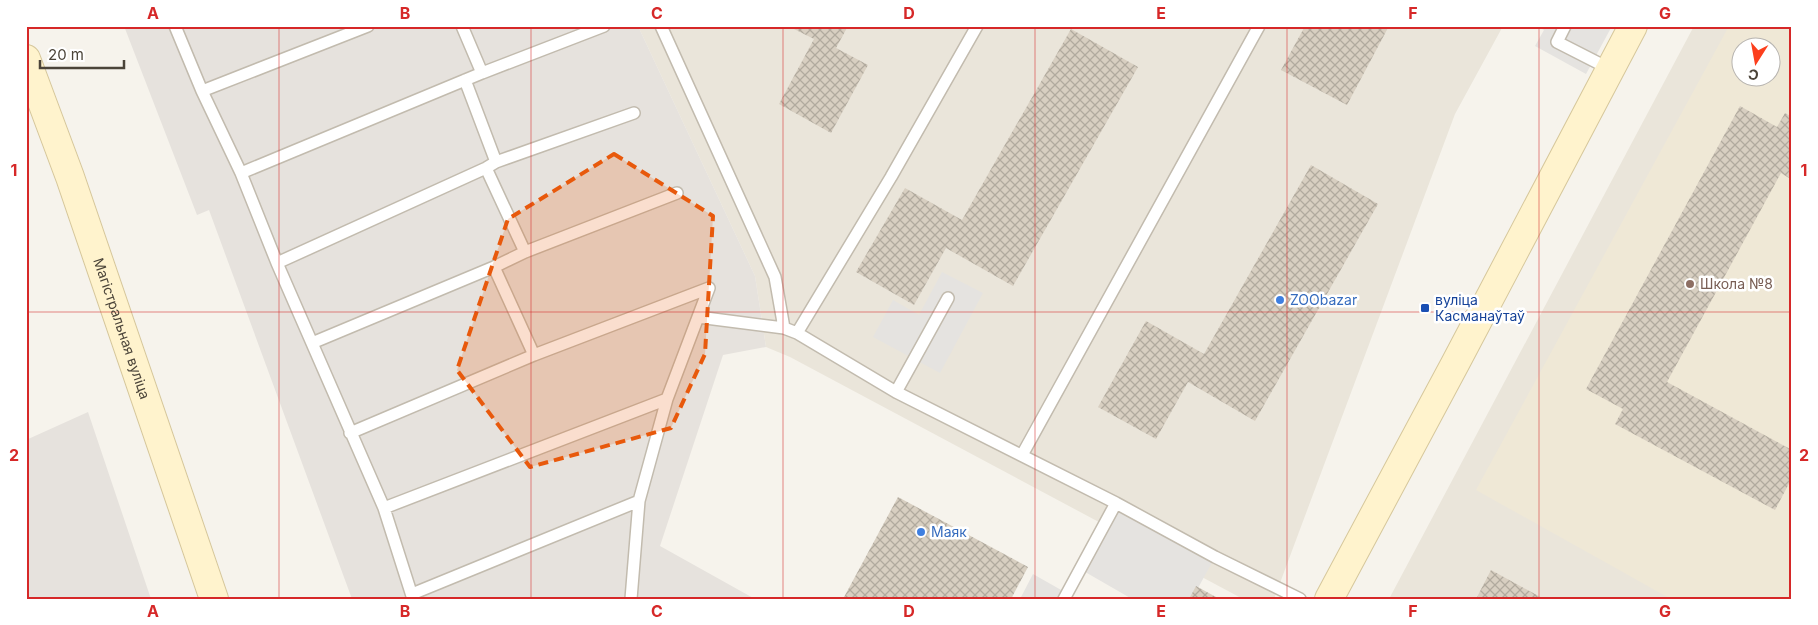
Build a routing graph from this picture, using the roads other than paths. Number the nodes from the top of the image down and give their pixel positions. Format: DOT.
graph roads {
  1 [pos="175,26"];
  2 [pos="368,26"];
  3 [pos="462,26"];
  4 [pos="604,26"];
  5 [pos="661,26"];
  6 [pos="977,26"];
  7 [pos="1259,26"];
  8 [pos="1565,26"];
  9 [pos="1633,26"];
  10 [pos="26,59"];
  11 [pos="1610,70"];
  12 [pos="482,73"];
  13 [pos="465,80"];
  14 [pos="202,91"];
  15 [pos="32,94"];
  16 [pos="634,113"];
  17 [pos="496,162"];
  18 [pos="486,168"];
  19 [pos="241,173"];
  20 [pos="677,193"];
  21 [pos="525,252"];
  22 [pos="277,263"];
  23 [pos="494,268"];
  24 [pos="948,298"];
  25 [pos="698,317"];
  26 [pos="784,328"];
  27 [pos="797,334"];
  28 [pos="312,343"];
  29 [pos="534,355"];
  30 [pos="896,392"];
  31 [pos="667,399"];
  32 [pos="350,433"];
  33 [pos="1022,455"];
  34 [pos="639,501"];
  35 [pos="1116,503"];
  36 [pos="384,508"];
  37 [pos="413,596"];
  38 [pos="214,599"];
  39 [pos="631,599"];
  40 [pos="1064,599"];
  41 [pos="1300,599"];
  42 [pos="1329,599"];
  1 -- 14 [label="lane"];
  2 -- 14 [label="lane"];
  3 -- 12 [label="lane"];
  4 -- 12 [label="lane"];
  5 -- 26 [label="lane"];
  6 -- 27 [label="lane"];
  7 -- 33 [label="lane"];
  8 -- 11 [label="lane"];
  9 -- 11 [label="street"];
  10 -- 15 [label="street, Магістральная вуліца"];
  11 -- 42 [label="street"];
  12 -- 13 [label="lane"];
  13 -- 17 [label="lane"];
  13 -- 19 [label="lane"];
  14 -- 19 [label="lane"];
  15 -- 38 [label="street, Магістральная вуліца"];
  16 -- 17 [label="lane"];
  17 -- 18 [label="lane"];
  18 -- 21 [label="lane"];
  18 -- 22 [label="lane"];
  19 -- 22 [label="lane"];
  20 -- 21 [label="lane"];
  21 -- 23 [label="lane"];
  22 -- 28 [label="lane"];
  23 -- 28 [label="lane"];
  23 -- 29 [label="lane"];
  24 -- 30 [label="lane"];
  25 -- 26 [label="lane"];
  25 -- 29 [label="lane"];
  25 -- 31 [label="lane"];
  26 -- 27 [label="lane"];
  27 -- 30 [label="lane"];
  28 -- 32 [label="lane"];
  29 -- 32 [label="lane"];
  30 -- 33 [label="lane"];
  31 -- 34 [label="lane"];
  31 -- 36 [label="lane"];
  32 -- 36 [label="lane"];
  33 -- 35 [label="lane"];
  34 -- 37 [label="lane"];
  34 -- 39 [label="lane"];
  35 -- 40 [label="lane"];
  35 -- 41 [label="lane"];
  36 -- 37 [label="lane"];
}
